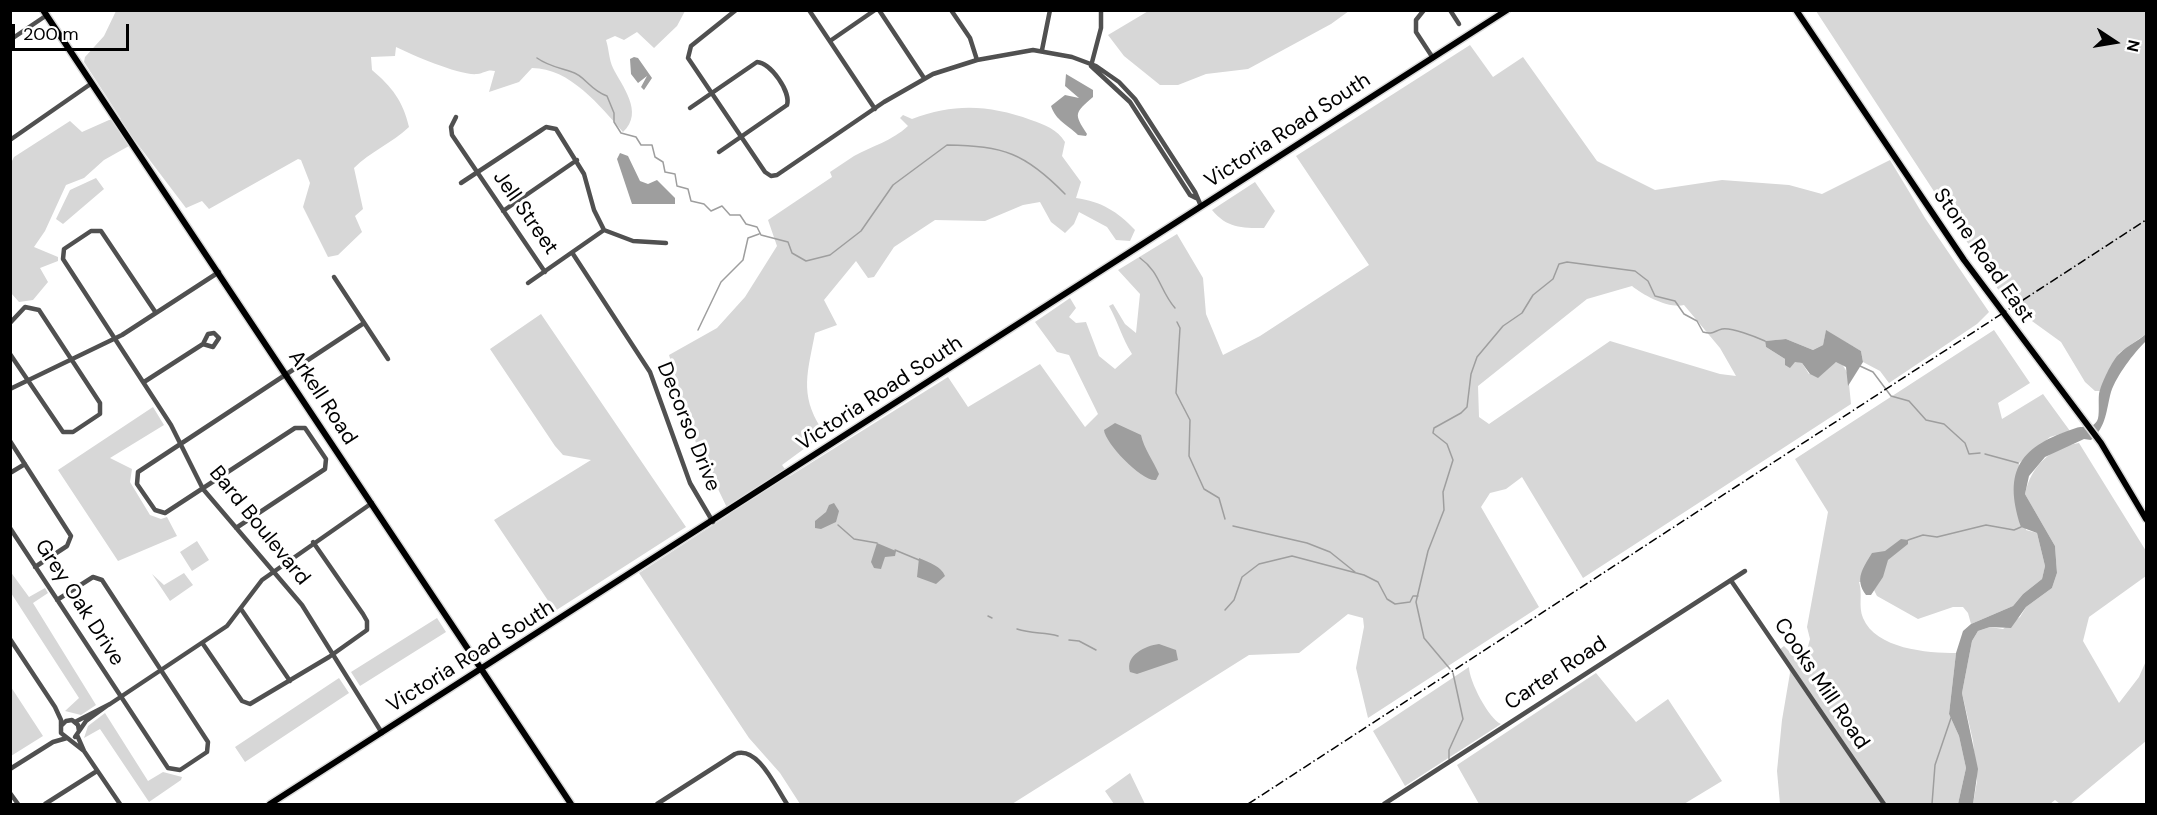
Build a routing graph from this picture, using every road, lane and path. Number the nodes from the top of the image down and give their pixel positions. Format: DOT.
graph roads {
  1 [pos="736,10"];
  2 [pos="809,10"];
  3 [pos="877,10"];
  4 [pos="951,10"];
  5 [pos="1050,10"];
  6 [pos="1101,10"];
  7 [pos="1424,10"];
  8 [pos="1450,10"];
  9 [pos="1507,10"];
  10 [pos="1796,10"];
  11 [pos="45,13"];
  12 [pos="1459,24"];
  13 [pos="10,40"];
  14 [pos="830,41"];
  15 [pos="1042,51"];
  16 [pos="1433,58"];
  17 [pos="976,60"];
  18 [pos="1091,66"];
  19 [pos="924,78"];
  20 [pos="92,83"];
  21 [pos="712,93"];
  22 [pos="690,108"];
  23 [pos="875,109"];
  24 [pos="456,117"];
  25 [pos="741,137"];
  26 [pos="10,140"];
  27 [pos="719,152"];
  28 [pos="577,160"];
  29 [pos="477,172"];
  30 [pos="461,183"];
  31 [pos="1201,206"];
  32 [pos="502,211"];
  33 [pos="604,230"];
  34 [pos="666,243"];
  35 [pos="573,254"];
  36 [pos="219,272"];
  37 [pos="545,272"];
  38 [pos="334,277"];
  39 [pos="528,283"];
  40 [pos="156,313"];
  41 [pos="10,323"];
  42 [pos="364,323"];
  43 [pos="115,338"];
  44 [pos="202,344"];
  45 [pos="10,354"];
  46 [pos="71,359"];
  47 [pos="388,359"];
  48 [pos="287,374"];
  49 [pos="28,380"];
  50 [pos="144,382"];
  51 [pos="10,388"];
  52 [pos="10,441"];
  53 [pos="180,444"];
  54 [pos="25,464"];
  55 [pos="10,473"];
  56 [pos="203,489"];
  57 [pos="372,503"];
  58 [pos="2146,519"];
  59 [pos="713,522"];
  60 [pos="10,528"];
  61 [pos="236,528"];
  62 [pos="313,542"];
  63 [pos="35,567"];
  64 [pos="273,571"];
  65 [pos="1745,572"];
  66 [pos="1732,582"];
  67 [pos="57,600"];
  68 [pos="241,609"];
  69 [pos="10,639"];
  70 [pos="203,644"];
  71 [pos="333,653"];
  72 [pos="161,670"];
  73 [pos="482,670"];
  74 [pos="290,681"];
  75 [pos="121,696"];
  76 [pos="110,704"];
  77 [pos="55,707"];
  78 [pos="74,721"];
  79 [pos="61,728"];
  80 [pos="78,733"];
  81 [pos="382,733"];
  82 [pos="68,738"];
  83 [pos="53,742"];
  84 [pos="84,751"];
  85 [pos="10,768"];
  86 [pos="97,771"];
  87 [pos="10,793"];
  88 [pos="18,804"];
  89 [pos="45,804"];
  90 [pos="120,804"];
  91 [pos="270,804"];
  92 [pos="571,804"];
  93 [pos="657,804"];
  94 [pos="787,804"];
  95 [pos="1384,804"];
  96 [pos="1884,804"];
  1 -- 21 [label="street"];
  2 -- 14 [label="street"];
  3 -- 14 [label="street"];
  3 -- 19 [label="street"];
  4 -- 17 [label="street"];
  5 -- 15 [label="street"];
  6 -- 18 [label="street"];
  7 -- 16 [label="street"];
  8 -- 12 [label="street"];
  9 -- 16 [label="main road, Victoria Road South"];
  10 -- 58 [label="main road, Stone Road East"];
  11 -- 13 [label="street"];
  11 -- 20 [label="main road, Arkell Road"];
  14 -- 23 [label="street"];
  15 -- 17 [label="street"];
  15 -- 18 [label="street"];
  16 -- 31 [label="main road, Victoria Road South"];
  17 -- 19 [label="street"];
  18 -- 31 [label="street"];
  19 -- 23 [label="street"];
  20 -- 26 [label="street"];
  20 -- 36 [label="main road, Arkell Road"];
  21 -- 22 [label="street"];
  21 -- 25 [label="street"];
  21 -- 25 [label="street"];
  23 -- 25 [label="street"];
  24 -- 29 [label="street, Jell Street"];
  25 -- 27 [label="street"];
  28 -- 29 [label="street"];
  28 -- 32 [label="street"];
  28 -- 33 [label="street"];
  29 -- 30 [label="street"];
  29 -- 32 [label="street, Jell Street"];
  31 -- 59 [label="main road, Victoria Road South"];
  32 -- 37 [label="street, Jell Street"];
  33 -- 34 [label="street"];
  33 -- 35 [label="street"];
  35 -- 37 [label="street"];
  35 -- 59 [label="street, Decorso Drive"];
  36 -- 40 [label="street"];
  36 -- 48 [label="main road, Arkell Road"];
  37 -- 39 [label="street"];
  38 -- 42 [label="street"];
  40 -- 43 [label="street"];
  40 -- 43 [label="street, Bard Boulevard"];
  41 -- 46 [label="street"];
  42 -- 47 [label="street"];
  42 -- 48 [label="street"];
  43 -- 46 [label="street"];
  43 -- 50 [label="street, Bard Boulevard"];
  44 -- 50 [label="street"];
  45 -- 49 [label="street"];
  46 -- 49 [label="street"];
  46 -- 49 [label="street"];
  48 -- 53 [label="street"];
  48 -- 57 [label="main road, Arkell Road"];
  49 -- 51 [label="street"];
  50 -- 53 [label="street, Bard Boulevard"];
  52 -- 54 [label="street"];
  53 -- 56 [label="street, Bard Boulevard"];
  53 -- 56 [label="street"];
  54 -- 55 [label="street"];
  54 -- 63 [label="street"];
  56 -- 61 [label="street, Bard Boulevard"];
  56 -- 61 [label="street"];
  57 -- 62 [label="street"];
  57 -- 73 [label="main road, Arkell Road"];
  59 -- 73 [label="main road, Victoria Road South"];
  60 -- 63 [label="street, Grey Oak Drive"];
  61 -- 64 [label="street, Bard Boulevard"];
  62 -- 64 [label="street"];
  62 -- 71 [label="street"];
  63 -- 67 [label="street, Grey Oak Drive"];
  64 -- 68 [label="street"];
  64 -- 71 [label="street, Bard Boulevard"];
  65 -- 66 [label="street, Carter Road"];
  66 -- 95 [label="street, Carter Road"];
  66 -- 96 [label="street, Cooks Mill Road"];
  67 -- 72 [label="street"];
  67 -- 75 [label="street, Grey Oak Drive"];
  68 -- 70 [label="street"];
  68 -- 74 [label="street"];
  69 -- 77 [label="street"];
  70 -- 72 [label="street"];
  70 -- 74 [label="street"];
  71 -- 74 [label="street"];
  71 -- 81 [label="street, Bard Boulevard"];
  72 -- 75 [label="street"];
  72 -- 75 [label="street, Grey Oak Drive"];
  73 -- 81 [label="main road, Victoria Road South"];
  73 -- 92 [label="main road, Arkell Road"];
  75 -- 76 [label="street"];
  76 -- 78 [label="street"];
  76 -- 80 [label="street"];
  77 -- 78 [label="street"];
  77 -- 79 [label="street"];
  78 -- 79 [label="street"];
  78 -- 80 [label="street"];
  79 -- 82 [label="street"];
  79 -- 83 [label="street"];
  80 -- 82 [label="street"];
  80 -- 84 [label="street"];
  81 -- 91 [label="main road, Victoria Road South"];
  82 -- 83 [label="street"];
  82 -- 84 [label="street"];
  83 -- 85 [label="street"];
  84 -- 86 [label="street"];
  86 -- 89 [label="street"];
  86 -- 90 [label="street"];
  87 -- 88 [label="street"];
  93 -- 94 [label="street"];
}
